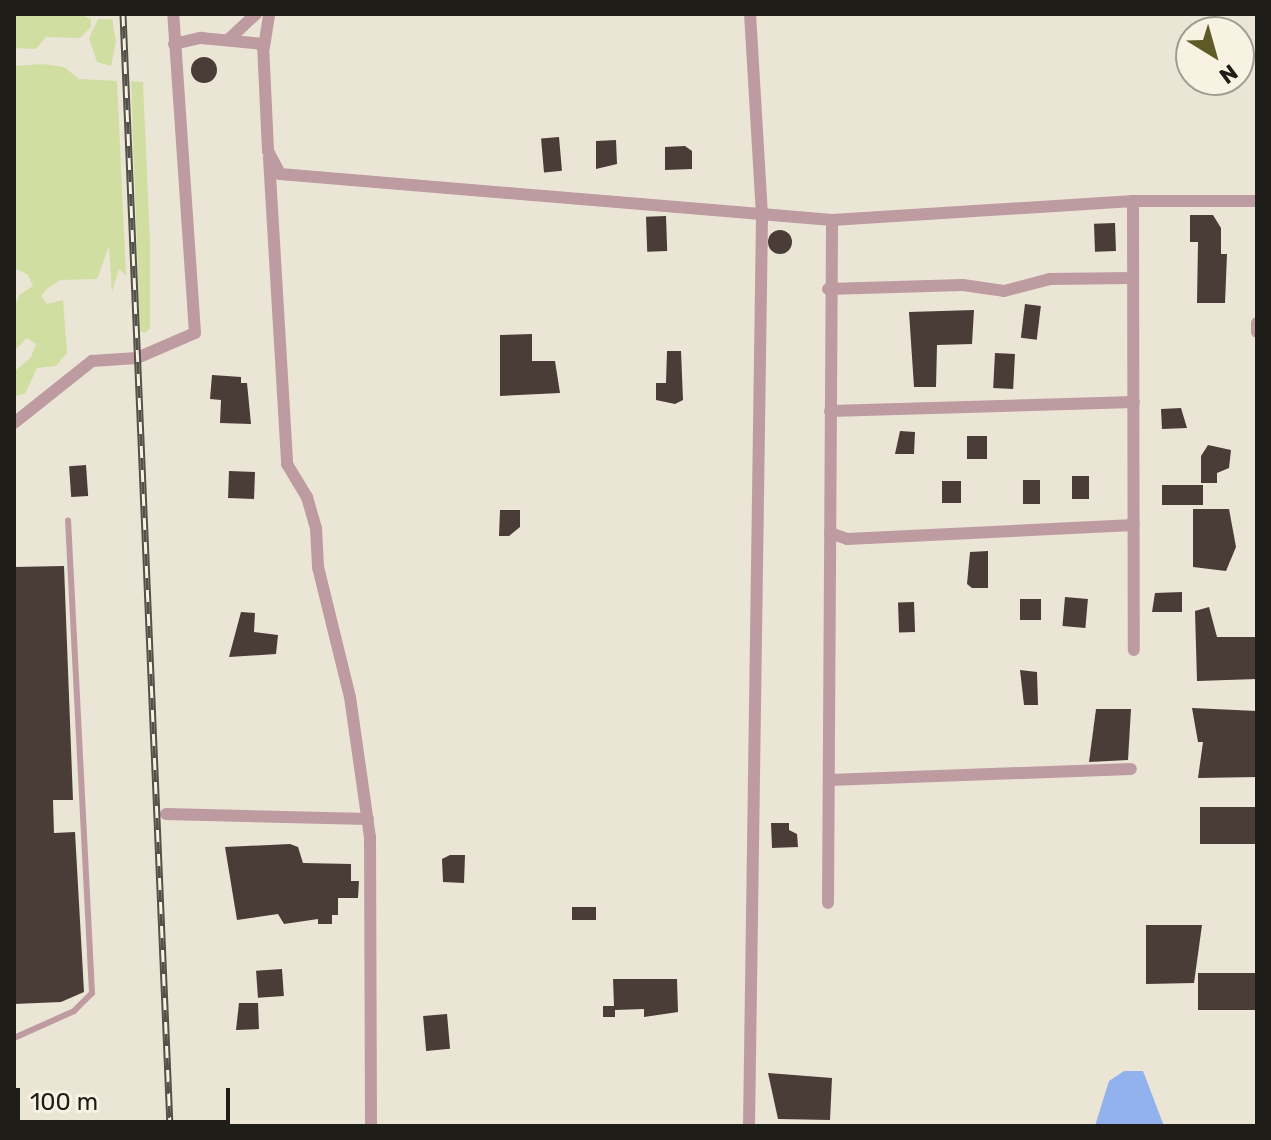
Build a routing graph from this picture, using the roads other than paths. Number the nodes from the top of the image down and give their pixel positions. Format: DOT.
graph roads {
  1 [pos="173,14"];
  2 [pos="256,14"];
  3 [pos="269,14"];
  4 [pos="750,14"];
  5 [pos="228,40"];
  6 [pos="174,44"];
  7 [pos="264,47"];
  8 [pos="268,151"];
  9 [pos="1133,201"];
  10 [pos="1257,201"];
  11 [pos="762,215"];
  12 [pos="832,220"];
  13 [pos="1131,278"];
  14 [pos="828,289"];
  15 [pos="1257,323"];
  16 [pos="1257,332"];
  17 [pos="1134,402"];
  18 [pos="830,411"];
  19 [pos="14,423"];
  20 [pos="68,521"];
  21 [pos="1134,525"];
  22 [pos="830,533"];
  23 [pos="1134,650"];
  24 [pos="1131,769"];
  25 [pos="829,780"];
  26 [pos="166,814"];
  27 [pos="368,819"];
  28 [pos="828,903"];
  29 [pos="14,1038"];
  30 [pos="371,1126"];
  31 [pos="749,1126"];
  1 -- 6 [label="street"];
  2 -- 5 [label="street"];
  3 -- 7 [label="street"];
  4 -- 11 [label="street"];
  5 -- 6 [label="street"];
  5 -- 7 [label="street"];
  6 -- 19 [label="street"];
  7 -- 8 [label="street"];
  8 -- 11 [label="street"];
  8 -- 27 [label="street"];
  9 -- 10 [label="street"];
  9 -- 12 [label="street"];
  9 -- 13 [label="street"];
  11 -- 12 [label="street"];
  11 -- 31 [label="street"];
  12 -- 14 [label="street"];
  13 -- 14 [label="street"];
  13 -- 17 [label="street"];
  14 -- 18 [label="street"];
  15 -- 16 [label="street"];
  17 -- 18 [label="street"];
  17 -- 21 [label="street"];
  18 -- 22 [label="street"];
  20 -- 29 [label="lane"];
  21 -- 22 [label="street"];
  21 -- 23 [label="street"];
  22 -- 25 [label="street"];
  24 -- 25 [label="street"];
  25 -- 28 [label="street"];
  26 -- 27 [label="street"];
  27 -- 30 [label="street"];
}
